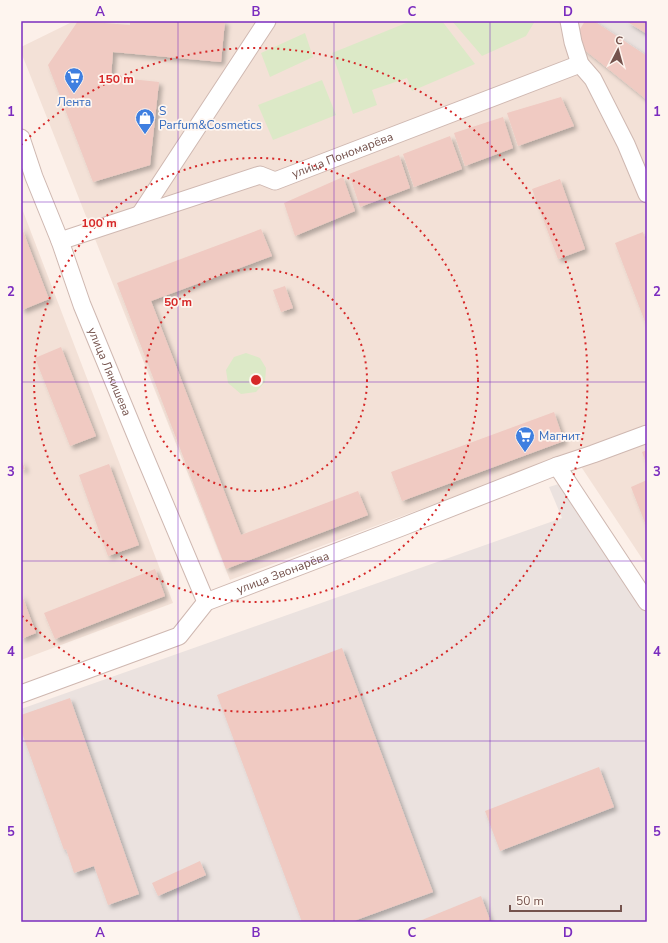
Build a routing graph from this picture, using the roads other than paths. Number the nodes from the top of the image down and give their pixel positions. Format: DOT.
graph roads {
  1 [pos="267,21"];
  2 [pos="569,21"];
  3 [pos="580,64"];
  4 [pos="21,138"];
  5 [pos="647,194"];
  6 [pos="141,214"];
  7 [pos="60,241"];
  8 [pos="647,434"];
  9 [pos="557,466"];
  10 [pos="206,602"];
  11 [pos="647,602"];
  12 [pos="21,694"];
  1 -- 6 [label="street"];
  2 -- 3 [label="street"];
  3 -- 5 [label="street"];
  3 -- 6 [label="street, улица Пономарёва"];
  4 -- 7 [label="street, улица Лякишева"];
  6 -- 7 [label="street, улица Пономарёва"];
  7 -- 10 [label="street, улица Лякишева"];
  8 -- 9 [label="street, улица Звонарёва"];
  9 -- 10 [label="street, улица Звонарёва"];
  9 -- 11 [label="street"];
  10 -- 12 [label="street"];
}
